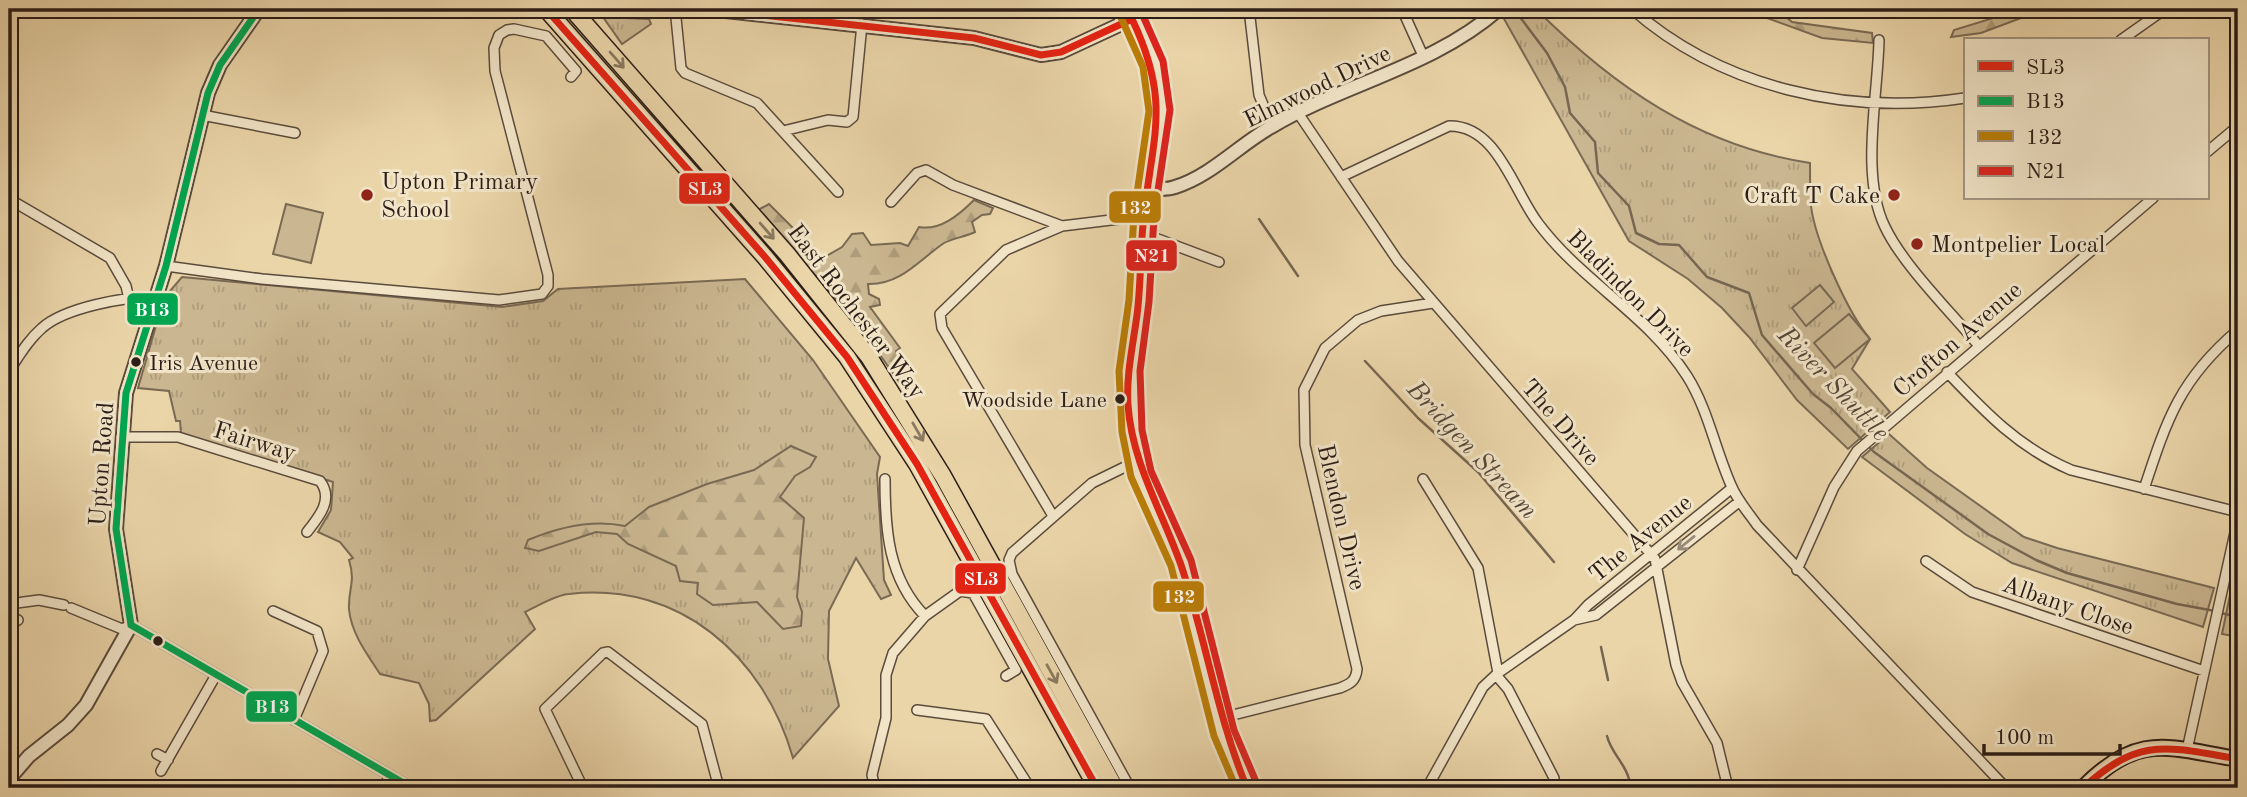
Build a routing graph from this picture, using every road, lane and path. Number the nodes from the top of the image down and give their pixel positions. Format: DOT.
graph roads {
  1 [pos="259,9"];
  2 [pos="546,9"];
  3 [pos="572,9"];
  4 [pos="707,9"];
  5 [pos="1249,9"];
  6 [pos="1402,9"];
  7 [pos="1632,9"];
  8 [pos="2165,9"];
  9 [pos="753,10"];
  10 [pos="1498,10"];
  11 [pos="1130,14"];
  12 [pos="676,19"];
  13 [pos="862,24"];
  14 [pos="2124,38"];
  15 [pos="1879,40"];
  16 [pos="1424,58"];
  17 [pos="571,77"];
  18 [pos="1964,98"];
  19 [pos="1876,104"];
  20 [pos="1298,113"];
  21 [pos="202,115"];
  22 [pos="1272,126"];
  23 [pos="2238,126"];
  24 [pos="783,131"];
  25 [pos="296,133"];
  26 [pos="2208,151"];
  27 [pos="1341,177"];
  28 [pos="1149,188"];
  29 [pos="838,192"];
  30 [pos="9,199"];
  31 [pos="2151,200"];
  32 [pos="891,202"];
  33 [pos="1144,216"];
  34 [pos="1062,226"];
  35 [pos="1143,233"];
  36 [pos="1219,261"];
  37 [pos="166,266"];
  38 [pos="155,297"];
  39 [pos="129,299"];
  40 [pos="1433,303"];
  41 [pos="2238,330"];
  42 [pos="1978,345"];
  43 [pos="9,371"];
  44 [pos="1947,372"];
  45 [pos="121,437"];
  46 [pos="1137,461"];
  47 [pos="886,479"];
  48 [pos="1423,479"];
  49 [pos="1732,488"];
  50 [pos="2144,489"];
  51 [pos="1740,501"];
  52 [pos="2238,512"];
  53 [pos="1053,516"];
  54 [pos="2238,519"];
  55 [pos="307,532"];
  56 [pos="1651,553"];
  57 [pos="1926,561"];
  58 [pos="1657,566"];
  59 [pos="1797,569"];
  60 [pos="32,601"];
  61 [pos="9,604"];
  62 [pos="23,610"];
  63 [pos="273,611"];
  64 [pos="925,616"];
  65 [pos="18,620"];
  66 [pos="1574,620"];
  67 [pos="131,625"];
  68 [pos="9,626"];
  69 [pos="2204,671"];
  70 [pos="1497,674"];
  71 [pos="216,675"];
  72 [pos="1006,676"];
  73 [pos="917,710"];
  74 [pos="1220,718"];
  75 [pos="294,720"];
  76 [pos="2187,750"];
  77 [pos="157,754"];
  78 [pos="2238,759"];
  79 [pos="167,760"];
  80 [pos="161,771"];
  81 [pos="390,776"];
  82 [pos="1554,778"];
  83 [pos="9,779"];
  84 [pos="375,788"];
  85 [pos="412,788"];
  86 [pos="583,788"];
  87 [pos="719,788"];
  88 [pos="880,788"];
  89 [pos="1030,788"];
  90 [pos="1097,788"];
  91 [pos="1115,788"];
  92 [pos="1130,788"];
  93 [pos="1247,788"];
  94 [pos="1427,788"];
  95 [pos="1728,788"];
  96 [pos="2006,788"];
  97 [pos="2083,788"];
  1 -- 21 [label="street, Upton Road"];
  2 -- 90 [label="highway, East Rochester Way"];
  3 -- 91 [label="highway, East Rochester Way, one-way"];
  4 -- 9 [label="street"];
  5 -- 22 [label="street"];
  6 -- 16 [label="street"];
  7 -- 19 [label="street"];
  8 -- 14 [label="street"];
  9 -- 13 [label="street"];
  10 -- 16 [label="street, Elmwood Drive"];
  11 -- 13 [label="street"];
  11 -- 28 [label="street"];
  12 -- 24 [label="street"];
  13 -- 24 [label="street"];
  15 -- 19 [label="street"];
  16 -- 20 [label="street, Elmwood Drive"];
  17 -- 37 [label="street"];
  18 -- 19 [label="street"];
  19 -- 42 [label="street"];
  20 -- 22 [label="street, Elmwood Drive"];
  20 -- 27 [label="street, The Drive"];
  21 -- 25 [label="street"];
  21 -- 37 [label="street, Upton Road"];
  22 -- 28 [label="street, Elmwood Drive"];
  23 -- 26 [label="street"];
  24 -- 29 [label="street"];
  27 -- 40 [label="street, The Drive"];
  27 -- 49 [label="street, Bladindon Drive"];
  28 -- 33 [label="street"];
  30 -- 39 [label="street"];
  31 -- 42 [label="street, Crofton Avenue"];
  32 -- 34 [label="street"];
  33 -- 34 [label="street"];
  33 -- 35 [label="street"];
  34 -- 53 [label="street"];
  35 -- 36 [label="street"];
  35 -- 46 [label="street"];
  37 -- 38 [label="street, Upton Road"];
  38 -- 39 [label="street"];
  38 -- 45 [label="street, Upton Road"];
  39 -- 43 [label="street"];
  40 -- 56 [label="street, The Drive"];
  40 -- 74 [label="street, Blendon Drive"];
  41 -- 50 [label="street"];
  42 -- 44 [label="street, Crofton Avenue"];
  44 -- 50 [label="street"];
  44 -- 59 [label="street, Crofton Avenue"];
  45 -- 55 [label="street, Fairway"];
  45 -- 67 [label="street, Upton Road"];
  46 -- 53 [label="street"];
  46 -- 74 [label="street"];
  47 -- 64 [label="street"];
  48 -- 70 [label="street"];
  49 -- 51 [label="street, Bladindon Drive"];
  49 -- 56 [label="street, The Avenue"];
  50 -- 52 [label="street"];
  51 -- 58 [label="street, The Avenue, one-way"];
  51 -- 59 [label="street, Bladindon Drive"];
  53 -- 92 [label="street"];
  54 -- 69 [label="street"];
  56 -- 58 [label="street, The Drive"];
  56 -- 66 [label="street, The Avenue"];
  57 -- 69 [label="street, Albany Close"];
  58 -- 66 [label="street, The Avenue"];
  58 -- 95 [label="street, The Drive"];
  59 -- 96 [label="street, Bladindon Drive"];
  60 -- 61 [label="street"];
  60 -- 62 [label="street"];
  60 -- 67 [label="street"];
  63 -- 75 [label="street"];
  64 -- 72 [label="street"];
  64 -- 88 [label="street"];
  65 -- 68 [label="street"];
  66 -- 70 [label="street, The Avenue"];
  67 -- 71 [label="street"];
  67 -- 83 [label="street"];
  69 -- 76 [label="street"];
  70 -- 82 [label="street"];
  70 -- 94 [label="street, The Avenue"];
  71 -- 75 [label="street"];
  71 -- 79 [label="street"];
  73 -- 89 [label="street"];
  74 -- 93 [label="street"];
  75 -- 81 [label="street"];
  76 -- 78 [label="main road"];
  76 -- 97 [label="main road"];
  77 -- 79 [label="street"];
  79 -- 80 [label="street"];
  81 -- 84 [label="street"];
  81 -- 85 [label="street"];
  86 -- 87 [label="street"];
}
